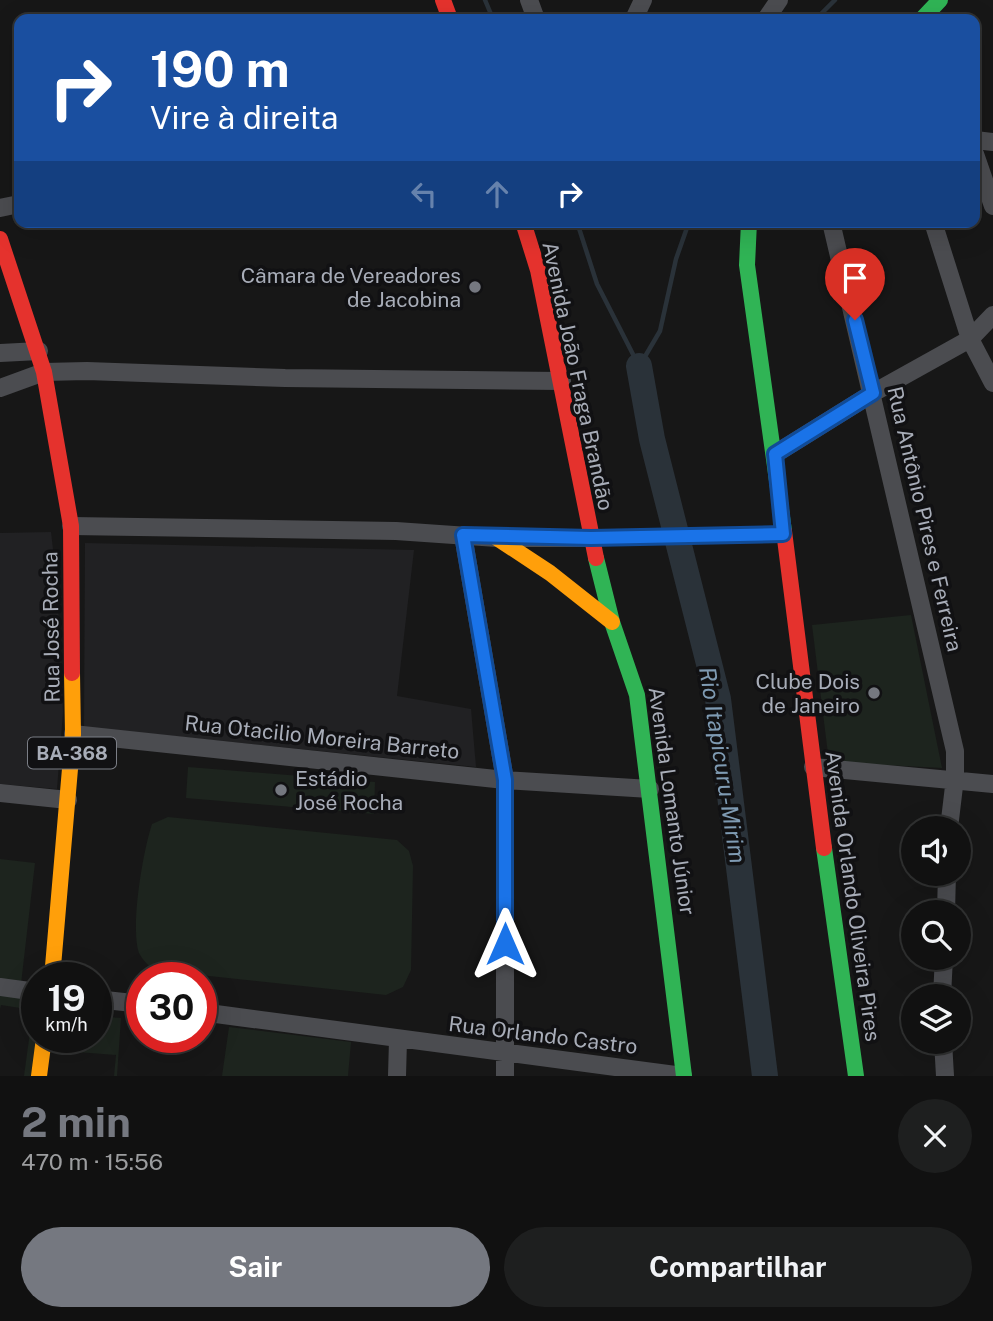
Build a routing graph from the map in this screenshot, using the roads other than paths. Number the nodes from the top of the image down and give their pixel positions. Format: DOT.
graph roads {
  1 [pos="940,0"];
  2 [pos="927,14"];
  3 [pos="980,168"];
  4 [pos="993,206"];
  5 [pos="525,228"];
  6 [pos="749,228"];
  7 [pos="832,228"];
  8 [pos="935,228"];
  9 [pos="2,248"];
  10 [pos="993,315"];
  11 [pos="971,339"];
  12 [pos="38,351"];
  13 [pos="0,353"];
  14 [pos="44,372"];
  15 [pos="562,381"];
  16 [pos="993,383"];
  17 [pos="0,388"];
  18 [pos="873,393"];
  19 [pos="775,454"];
  20 [pos="71,526"];
  21 [pos="783,534"];
  22 [pos="463,535"];
  23 [pos="497,538"];
  24 [pos="591,538"];
  25 [pos="612,622"];
  26 [pos="74,734"];
  27 [pos="813,767"];
  28 [pos="955,778"];
  29 [pos="505,780"];
  30 [pos="993,784"];
  31 [pos="650,789"];
  32 [pos="0,793"];
  33 [pos="68,800"];
  34 [pos="950,816"];
  35 [pos="53,962"];
  36 [pos="0,987"];
  37 [pos="21,990"];
  38 [pos="217,1014"];
  39 [pos="398,1040"];
  40 [pos="42,1053"];
  41 [pos="505,1054"];
  42 [pos="944,1054"];
  43 [pos="39,1076"];
  44 [pos="397,1076"];
  45 [pos="505,1076"];
  46 [pos="684,1076"];
  47 [pos="856,1076"];
  48 [pos="945,1076"];
  1 -- 2 [label="main road"];
  3 -- 4 [label="street"];
  5 -- 15 [label="main road, Avenida João Fraga Brandão"];
  6 -- 19 [label="main road, Avenida Orlando Oliveira Pires"];
  7 -- 18 [label="street, Rua Antônio Pires e Ferreira"];
  8 -- 11 [label="street"];
  9 -- 12 [label="main road, BA-368"];
  10 -- 11 [label="street"];
  11 -- 16 [label="street"];
  11 -- 18 [label="street"];
  12 -- 13 [label="street"];
  12 -- 14 [label="main road, BA-368"];
  14 -- 15 [label="street"];
  14 -- 17 [label="street"];
  14 -- 20 [label="main road, BA-368"];
  15 -- 24 [label="main road, Avenida João Fraga Brandão"];
  18 -- 19 [label="street"];
  18 -- 28 [label="street, Rua Antônio Pires e Ferreira"];
  19 -- 21 [label="main road, Avenida Orlando Oliveira Pires"];
  20 -- 22 [label="street"];
  20 -- 26 [label="main road, Rua José Rocha / BA-368"];
  21 -- 24 [label="main road"];
  21 -- 27 [label="main road, Avenida Orlando Oliveira Pires"];
  22 -- 23 [label="street"];
  22 -- 29 [label="street"];
  23 -- 24 [label="street"];
  23 -- 25 [label="main road"];
  24 -- 25 [label="main road, Avenida Lomanto Júnior"];
  25 -- 31 [label="main road, Avenida Lomanto Júnior"];
  26 -- 29 [label="street, Rua Otacilio Moreira Barreto"];
  26 -- 33 [label="main road, Rua José Rocha / BA-368"];
  27 -- 28 [label="street"];
  27 -- 47 [label="main road, Avenida Orlando Oliveira Pires"];
  28 -- 30 [label="street"];
  28 -- 34 [label="street, Rua Antônio Pires e Ferreira"];
  29 -- 31 [label="street, Rua Otacilio Moreira Barreto"];
  29 -- 41 [label="street"];
  31 -- 46 [label="main road, Avenida Lomanto Júnior"];
  32 -- 33 [label="street"];
  33 -- 35 [label="main road, Rua José Rocha / BA-368"];
  36 -- 37 [label="street"];
  38 -- 39 [label="street, Rua Orlando Castro"];
  39 -- 41 [label="street, Rua Orlando Castro"];
  39 -- 44 [label="street"];
  40 -- 43 [label="main road"];
  41 -- 45 [label="street"];
  41 -- 46 [label="street, Rua Orlando Castro"];
  42 -- 48 [label="street"];
}
